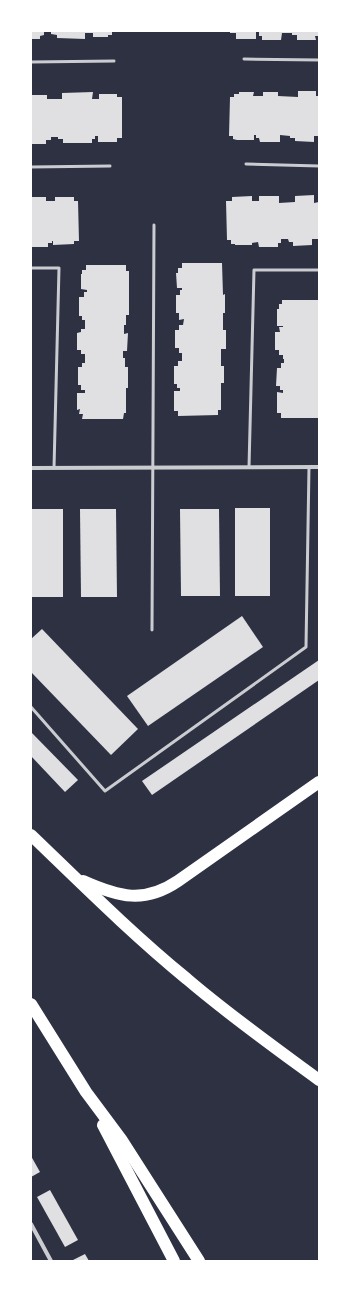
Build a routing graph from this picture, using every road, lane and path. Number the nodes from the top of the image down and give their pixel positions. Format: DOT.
graph roads {
  1 [pos="244,59"];
  2 [pos="319,60"];
  3 [pos="114,61"];
  4 [pos="31,62"];
  5 [pos="246,164"];
  6 [pos="110,166"];
  7 [pos="319,166"];
  8 [pos="31,167"];
  9 [pos="154,225"];
  10 [pos="31,268"];
  11 [pos="319,270"];
  12 [pos="309,467"];
  13 [pos="319,467"];
  14 [pos="31,468"];
  15 [pos="54,468"];
  16 [pos="153,468"];
  17 [pos="249,468"];
  18 [pos="152,630"];
  19 [pos="31,707"];
  20 [pos="319,782"];
  21 [pos="31,835"];
  22 [pos="73,876"];
  23 [pos="31,1004"];
  24 [pos="319,1080"];
  25 [pos="86,1092"];
  26 [pos="31,1224"];
  27 [pos="51,1261"];
  28 [pos="174,1261"];
  29 [pos="199,1261"];
  1 -- 2 [label="lane"];
  3 -- 4 [label="lane"];
  5 -- 7 [label="lane"];
  6 -- 8 [label="lane"];
  9 -- 16 [label="lane"];
  10 -- 15 [label="lane"];
  11 -- 17 [label="lane"];
  12 -- 13 [label="street"];
  12 -- 17 [label="street"];
  12 -- 19 [label="lane"];
  14 -- 15 [label="street"];
  15 -- 16 [label="street"];
  16 -- 17 [label="street"];
  16 -- 18 [label="lane"];
  20 -- 22 [label="highway"];
  21 -- 22 [label="highway"];
  22 -- 24 [label="highway"];
  23 -- 25 [label="highway"];
  25 -- 28 [label="highway"];
  25 -- 29 [label="highway"];
  26 -- 27 [label="street"];
}
